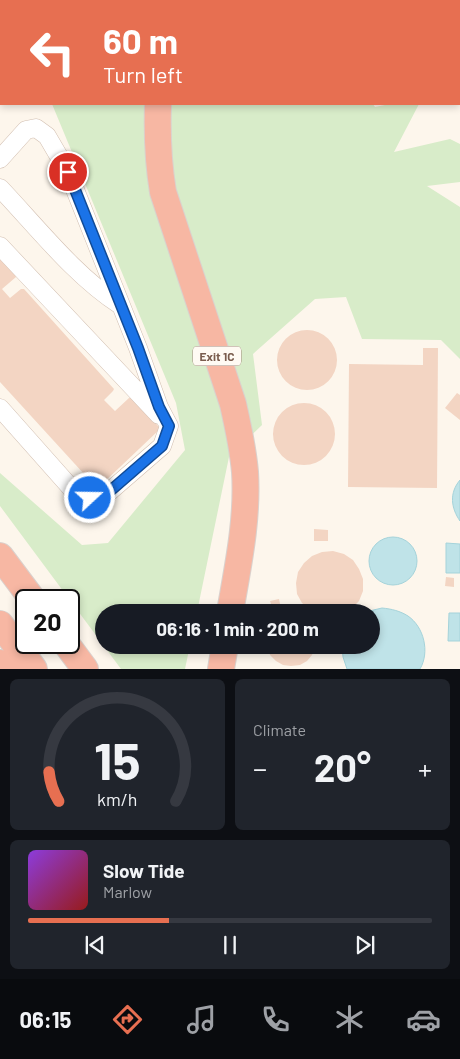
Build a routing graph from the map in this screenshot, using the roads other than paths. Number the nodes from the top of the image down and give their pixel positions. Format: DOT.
graph roads {
  1 [pos="158,105"];
  2 [pos="0,159"];
  3 [pos="0,188"];
  4 [pos="0,246"];
  5 [pos="120,305"];
  6 [pos="0,408"];
  7 [pos="169,426"];
  8 [pos="0,556"];
  9 [pos="25,589"];
  10 [pos="231,604"];
  11 [pos="0,624"];
  12 [pos="74,654"];
  13 [pos="224,654"];
  14 [pos="0,663"];
  15 [pos="5,669"];
  16 [pos="34,669"];
  17 [pos="85,669"];
  18 [pos="221,669"];
  1 -- 10 [label="highway, Exit 1C"];
  2 -- 5 [label="lane"];
  3 -- 5 [label="lane"];
  4 -- 7 [label="lane"];
  5 -- 7 [label="lane"];
  6 -- 7 [label="lane"];
  8 -- 9 [label="highway"];
  11 -- 16 [label="highway"];
  12 -- 17 [label="highway"];
  13 -- 18 [label="highway"];
  14 -- 15 [label="highway"];
}
